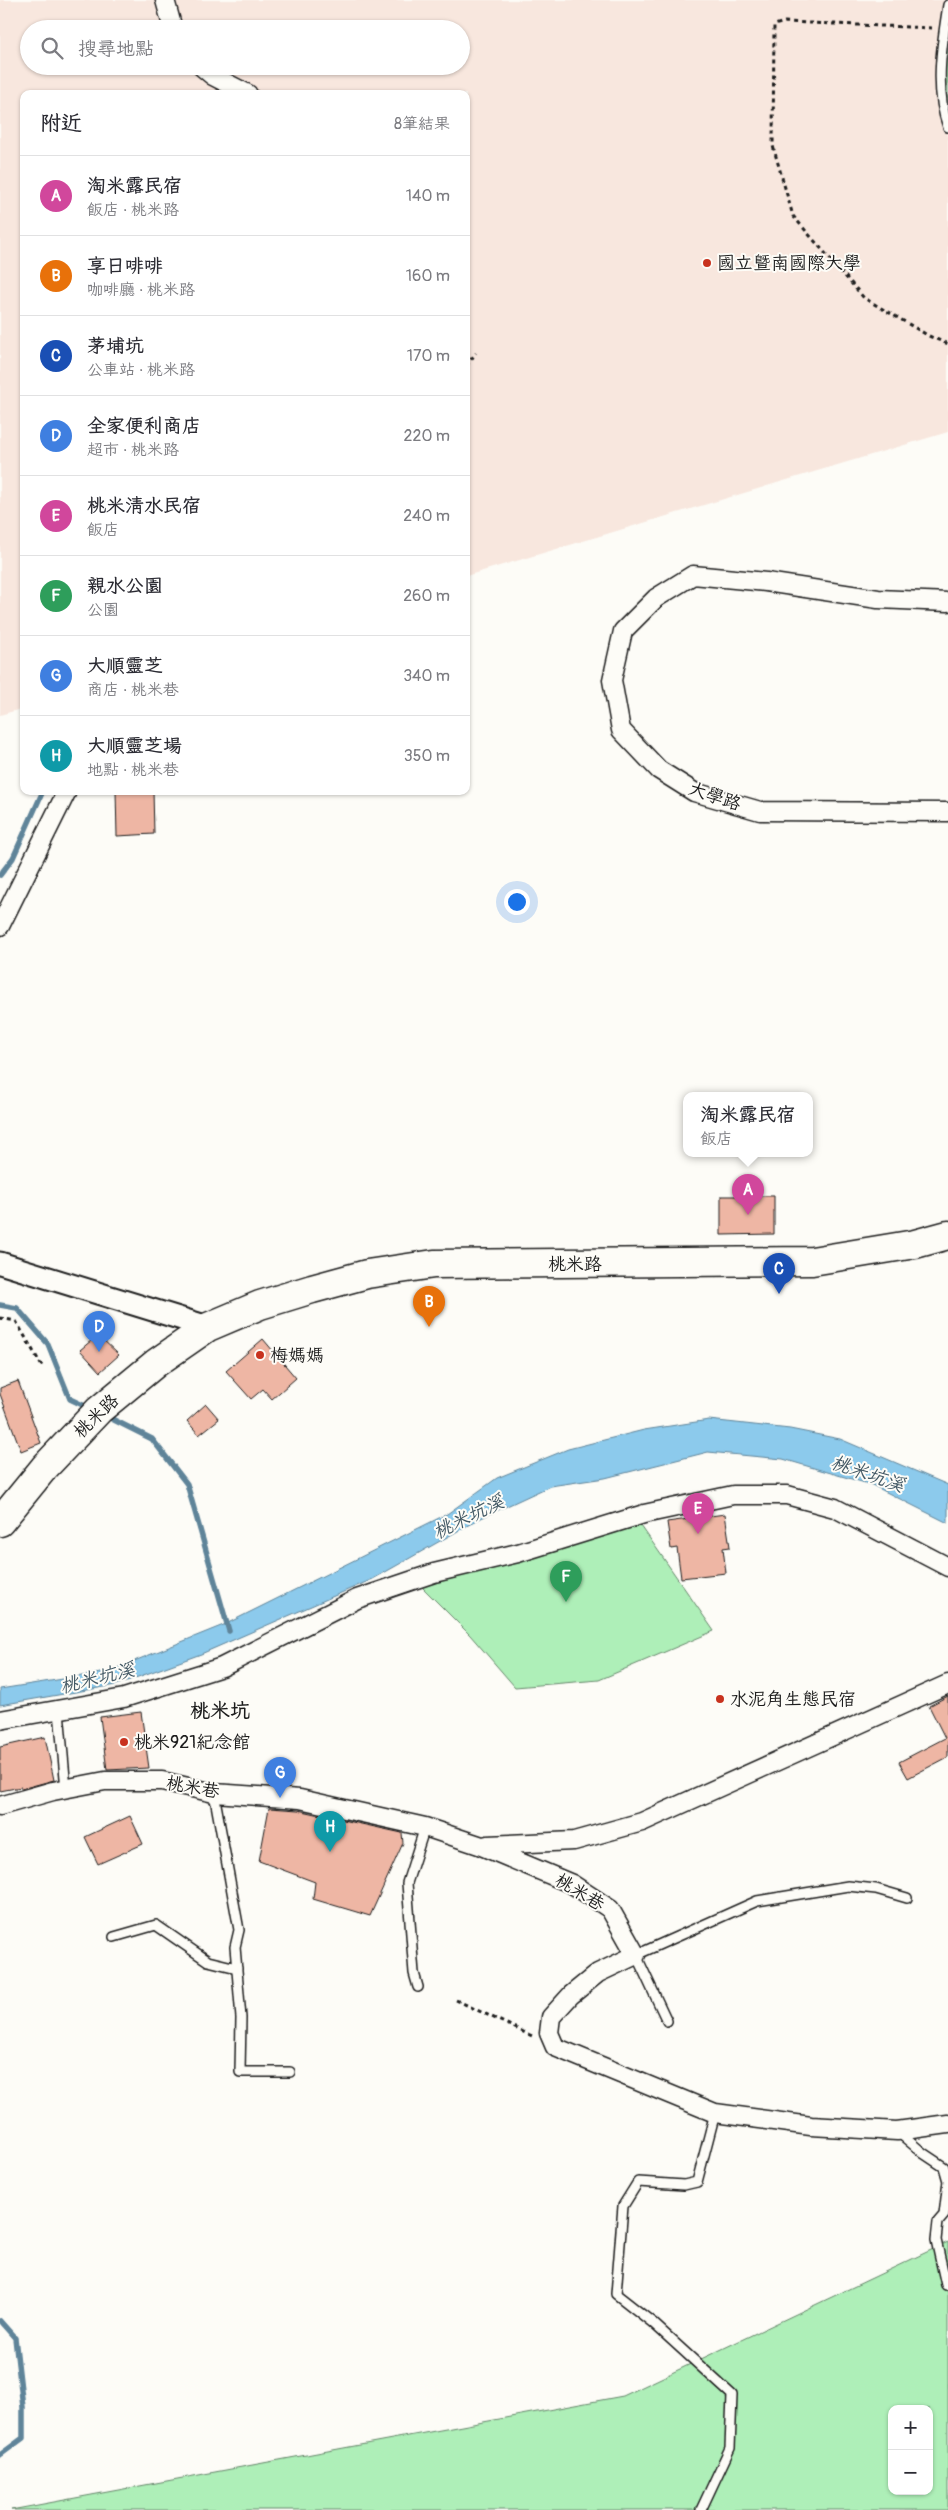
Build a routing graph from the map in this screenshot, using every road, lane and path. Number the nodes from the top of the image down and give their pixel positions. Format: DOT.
graph roads {
  1 [pos="165,0"];
  2 [pos="948,5"];
  3 [pos="171,20"];
  4 [pos="945,28"];
  5 [pos="212,75"];
  6 [pos="240,90"];
  7 [pos="948,127"];
  8 [pos="948,344"];
  9 [pos="476,353"];
  10 [pos="470,361"];
  11 [pos="948,602"];
  12 [pos="65,795"];
  13 [pos="948,812"];
  14 [pos="0,926"];
  15 [pos="948,1235"];
  16 [pos="0,1263"];
  17 [pos="0,1318"];
  18 [pos="208,1327"];
  19 [pos="43,1368"];
  20 [pos="0,1522"];
  21 [pos="948,1567"];
  22 [pos="948,1684"];
  23 [pos="59,1711"];
  24 [pos="0,1720"];
  25 [pos="66,1789"];
  26 [pos="214,1793"];
  27 [pos="0,1806"];
  28 [pos="425,1827"];
  29 [pos="479,1845"];
  30 [pos="907,1898"];
  31 [pos="114,1937"];
  32 [pos="636,1955"];
  33 [pos="238,1968"];
  34 [pos="418,1987"];
  35 [pos="456,2000"];
  36 [pos="667,2021"];
  37 [pos="555,2048"];
  38 [pos="290,2072"];
  39 [pos="716,2113"];
  40 [pos="948,2124"];
  41 [pos="897,2131"];
  42 [pos="946,2285"];
  43 [pos="701,2510"];
  1 -- 3 [label="street"];
  2 -- 4 [label="lane"];
  4 -- 7 [label="lane"];
  4 -- 8 [label="path"];
  5 -- 6 [label="street"];
  9 -- 10 [label="path"];
  11 -- 13 [label="street, 大學路"];
  12 -- 14 [label="street"];
  15 -- 18 [label="main road, 桃米路"];
  16 -- 18 [label="street"];
  17 -- 19 [label="path"];
  18 -- 20 [label="main road, 桃米路"];
  21 -- 23 [label="street"];
  22 -- 29 [label="street"];
  23 -- 24 [label="street"];
  23 -- 25 [label="lane"];
  25 -- 26 [label="street, 桃米巷"];
  25 -- 27 [label="street, 桃米巷"];
  26 -- 28 [label="street, 桃米巷"];
  26 -- 33 [label="lane"];
  28 -- 29 [label="street, 桃米巷"];
  28 -- 34 [label="lane"];
  29 -- 32 [label="street, 桃米巷"];
  30 -- 32 [label="lane"];
  31 -- 33 [label="lane"];
  32 -- 36 [label="lane"];
  32 -- 37 [label="street"];
  33 -- 38 [label="lane"];
  35 -- 37 [label="path"];
  37 -- 39 [label="street"];
  39 -- 41 [label="street"];
  39 -- 43 [label="lane"];
  40 -- 41 [label="street"];
  41 -- 42 [label="lane"];
}
